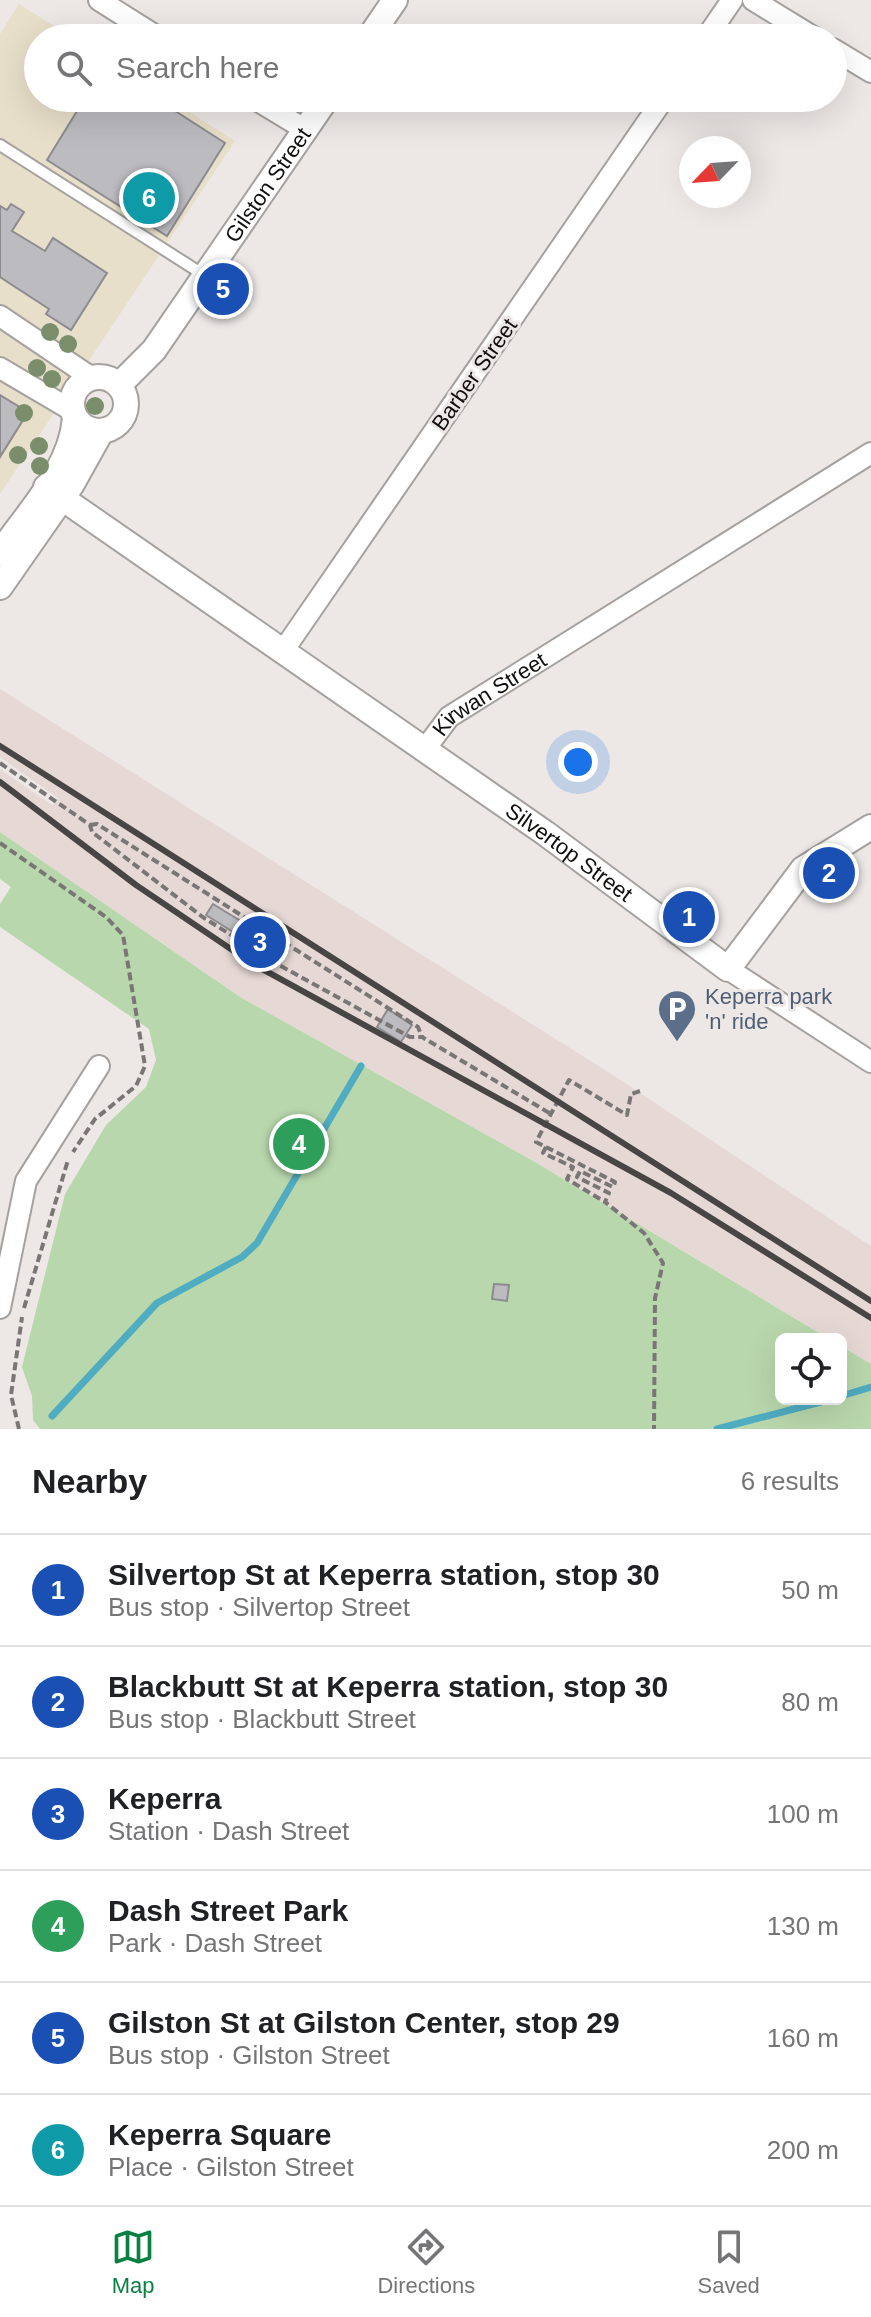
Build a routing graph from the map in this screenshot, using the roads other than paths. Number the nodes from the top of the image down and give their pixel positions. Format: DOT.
graph roads {
  1 [pos="99,0"];
  2 [pos="395,0"];
  3 [pos="732,0"];
  4 [pos="753,0"];
  5 [pos="137,24"];
  6 [pos="379,24"];
  7 [pos="716,24"];
  8 [pos="792,24"];
  9 [pos="847,57"];
  10 [pos="871,72"];
  11 [pos="276,112"];
  12 [pos="318,112"];
  13 [pos="654,112"];
  14 [pos="306,130"];
  15 [pos="0,145"];
  16 [pos="205,276"];
  17 [pos="0,316"];
  18 [pos="0,368"];
  19 [pos="92,378"];
  20 [pos="119,385"];
  21 [pos="74,414"];
  22 [pos="101,432"];
  23 [pos="871,453"];
  24 [pos="54,493"];
  25 [pos="6,548"];
  26 [pos="0,587"];
  27 [pos="283,651"];
  28 [pos="425,749"];
  29 [pos="871,827"];
  30 [pos="728,969"];
  31 [pos="871,1062"];
  32 [pos="99,1066"];
  33 [pos="0,1308"];
  1 -- 5 [label="street"];
  2 -- 6 [label="street"];
  3 -- 7 [label="street"];
  4 -- 8 [label="street"];
  9 -- 10 [label="street"];
  11 -- 14 [label="street"];
  12 -- 14 [label="street, Gilston Street"];
  13 -- 27 [label="street, Barber Street"];
  14 -- 16 [label="street, Gilston Street"];
  15 -- 16 [label="lane"];
  16 -- 20 [label="street, Gilston Street"];
  17 -- 19 [label="street"];
  18 -- 21 [label="street"];
  19 -- 20 [label="street"];
  19 -- 21 [label="street"];
  20 -- 22 [label="street"];
  21 -- 22 [label="street"];
  21 -- 24 [label="street"];
  22 -- 24 [label="street"];
  23 -- 28 [label="street, Kirwan Street"];
  24 -- 25 [label="street"];
  24 -- 27 [label="street, Kirwan Street"];
  25 -- 26 [label="street"];
  27 -- 28 [label="street, Kirwan Street"];
  28 -- 30 [label="street, Silvertop Street"];
  29 -- 30 [label="street"];
  30 -- 31 [label="street, Silvertop Street"];
  32 -- 33 [label="street"];
}
